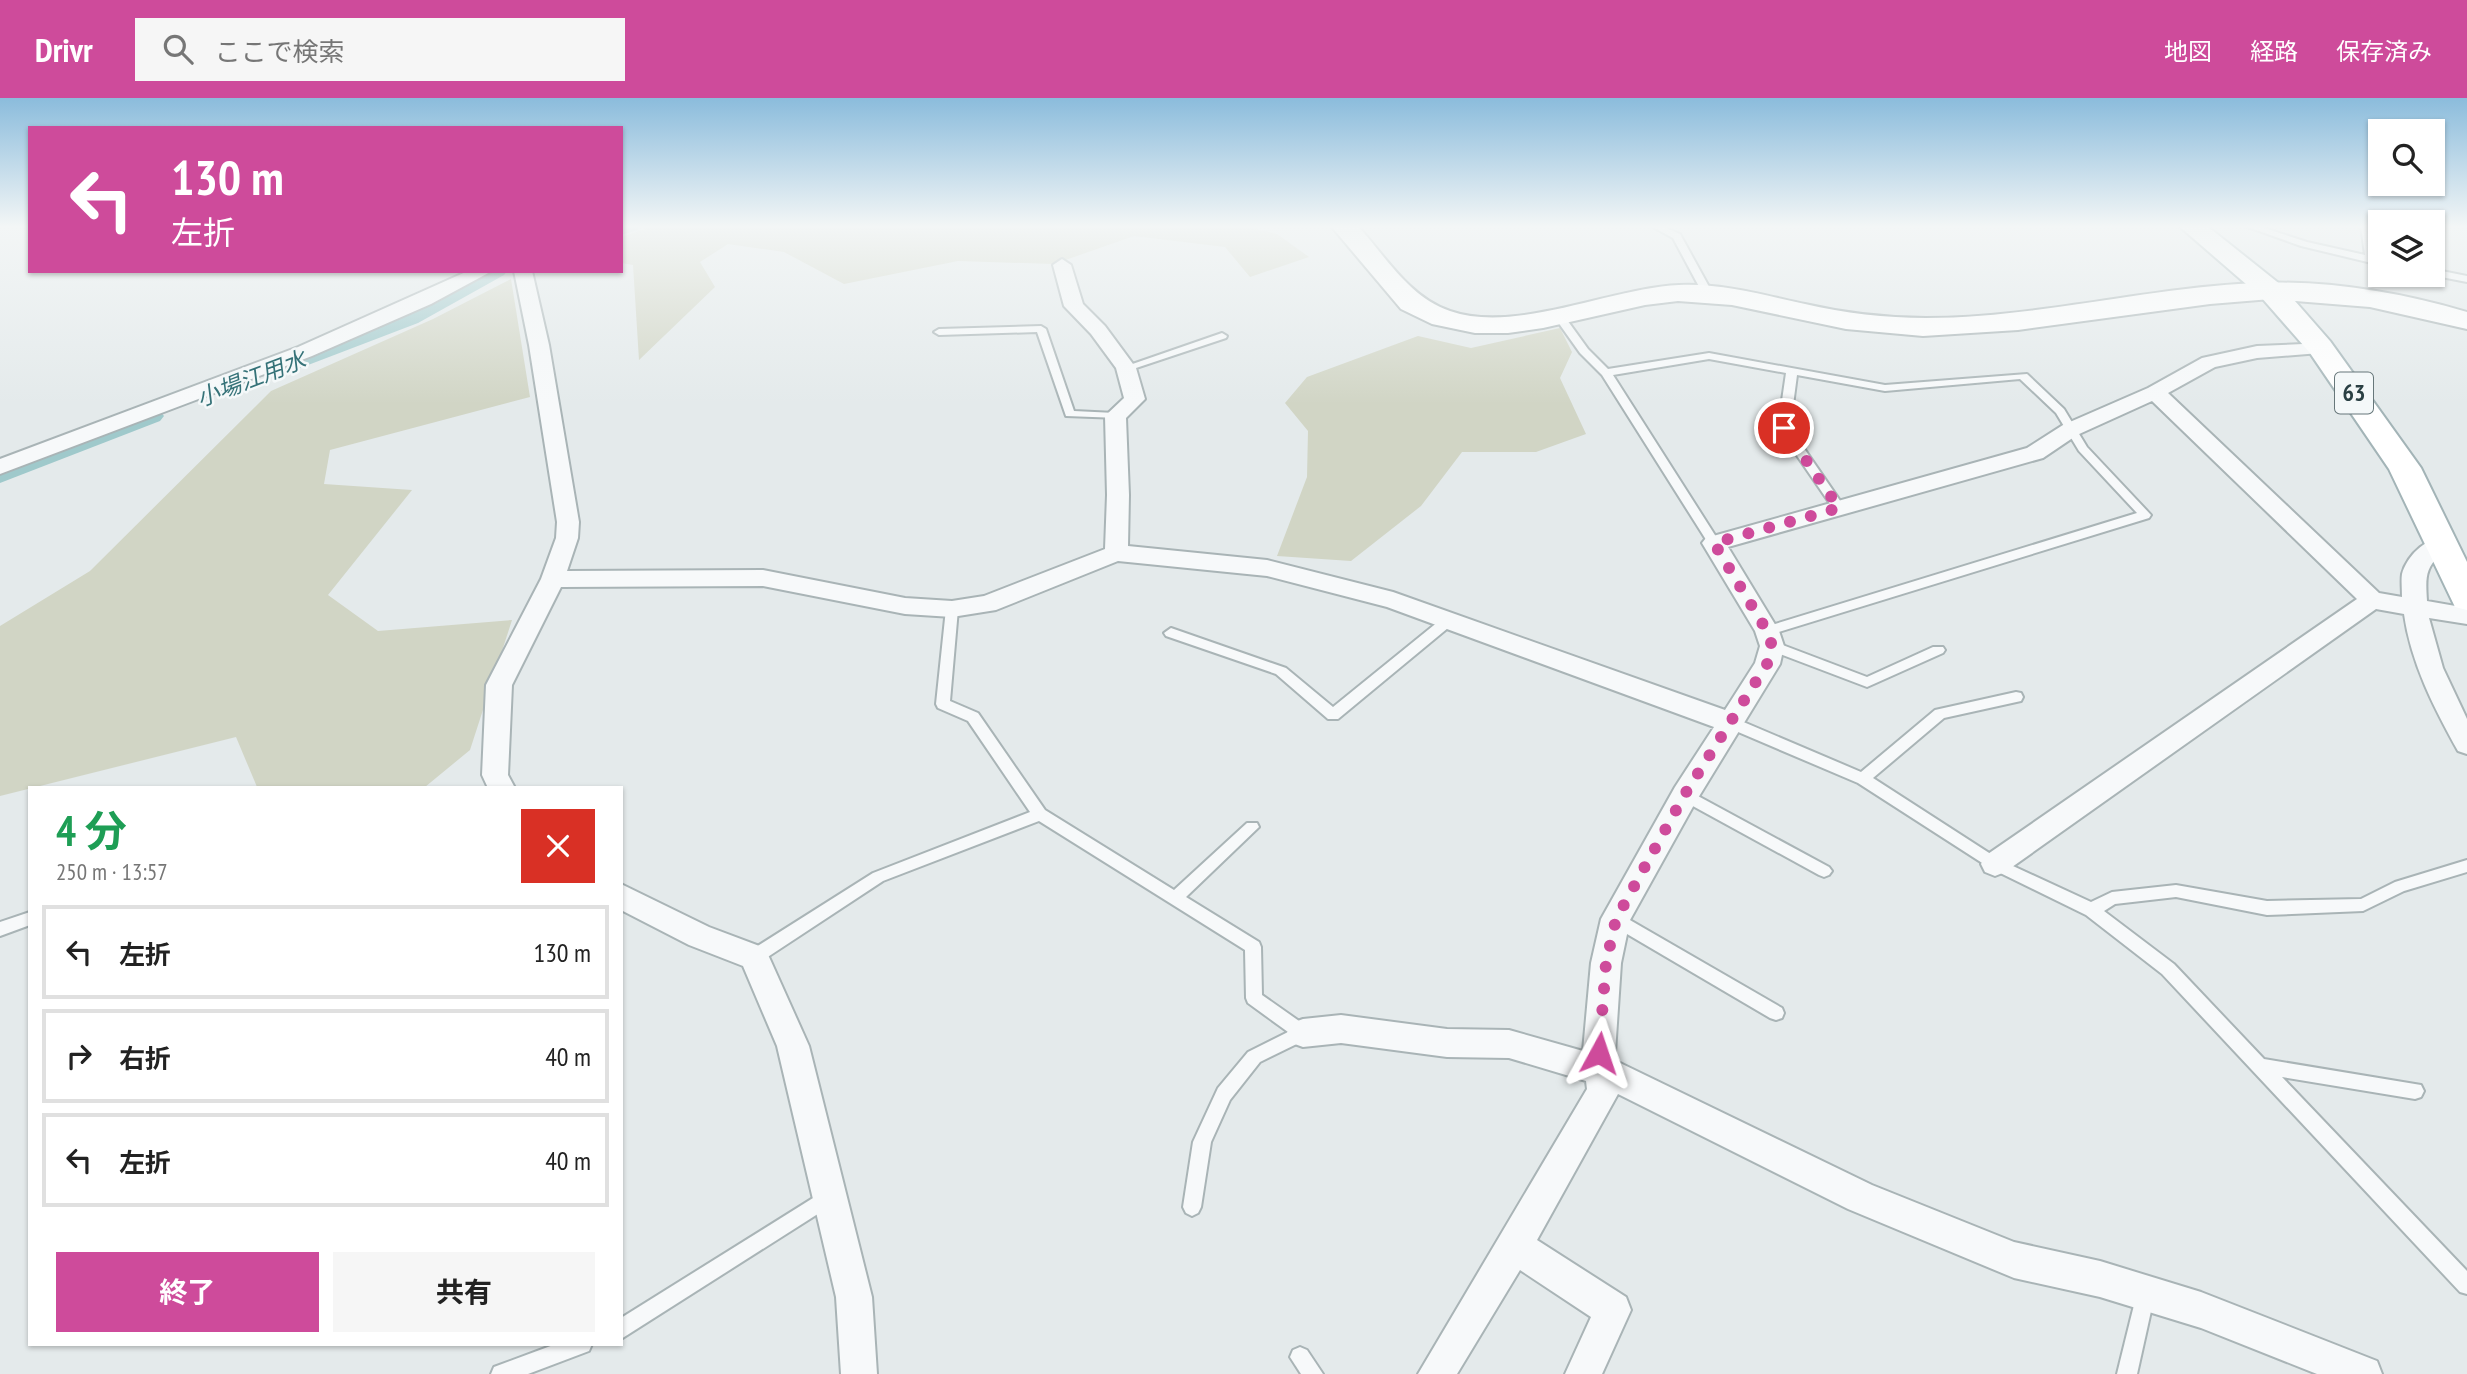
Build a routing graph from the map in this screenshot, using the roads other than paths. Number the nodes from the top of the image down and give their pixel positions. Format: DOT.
graph roads {
  1 [pos="454,286"];
  2 [pos="526,286"];
  3 [pos="1068,286"];
  4 [pos="1393,286"];
  5 [pos="1703,286"];
  6 [pos="2266,286"];
  7 [pos="2271,290"];
  8 [pos="1708,294"];
  9 [pos="1558,315"];
  10 [pos="2467,321"];
  11 [pos="939,332"];
  12 [pos="1222,336"];
  13 [pos="2320,347"];
  14 [pos="1126,368"];
  15 [pos="1792,372"];
  16 [pos="1606,373"];
  17 [pos="2155,392"];
  18 [pos="1115,416"];
  19 [pos="2070,430"];
  20 [pos="0,467"];
  21 [pos="1839,508"];
  22 [pos="1714,543"];
  23 [pos="2441,544"];
  24 [pos="1115,553"];
  25 [pos="554,579"];
  26 [pos="2467,598"];
  27 [pos="2372,600"];
  28 [pos="2414,608"];
  29 [pos="952,609"];
  30 [pos="2467,616"];
  31 [pos="1449,620"];
  32 [pos="1171,633"];
  33 [pos="1770,638"];
  34 [pos="1938,650"];
  35 [pos="2016,697"];
  36 [pos="1729,722"];
  37 [pos="2467,744"];
  38 [pos="1863,779"];
  39 [pos="501,786"];
  40 [pos="1685,794"];
  41 [pos="1040,814"];
  42 [pos="1252,827"];
  43 [pos="1995,864"];
  44 [pos="2467,866"];
  45 [pos="1824,871"];
  46 [pos="623,897"];
  47 [pos="1175,898"];
  48 [pos="2092,910"];
  49 [pos="28,919"];
  50 [pos="1616,919"];
  51 [pos="0,929"];
  52 [pos="754,957"];
  53 [pos="1776,1013"];
  54 [pos="1303,1033"];
  55 [pos="2260,1066"];
  56 [pos="1603,1071"];
  57 [pos="2415,1091"];
  58 [pos="829,1197"];
  59 [pos="1192,1207"];
  60 [pos="1515,1246"];
  61 [pos="2467,1284"];
  62 [pos="2146,1293"];
  63 [pos="623,1328"];
  64 [pos="577,1346"];
  65 [pos="1300,1357"];
  66 [pos="501,1374"];
  67 [pos="859,1374"];
  68 [pos="1313,1374"];
  69 [pos="1436,1374"];
  70 [pos="1583,1374"];
  71 [pos="2127,1374"];
  72 [pos="2364,1374"];
  1 -- 20 [label="street"];
  2 -- 25 [label="street"];
  3 -- 14 [label="street"];
  4 -- 9 [label="street"];
  5 -- 8 [label="lane"];
  6 -- 7 [label="street, 63"];
  7 -- 8 [label="street"];
  7 -- 10 [label="street"];
  7 -- 13 [label="street, 63"];
  8 -- 9 [label="street"];
  9 -- 16 [label="lane"];
  11 -- 18 [label="lane"];
  12 -- 14 [label="lane"];
  13 -- 17 [label="street"];
  13 -- 23 [label="street, 63"];
  14 -- 18 [label="street"];
  15 -- 16 [label="lane"];
  15 -- 19 [label="lane"];
  15 -- 21 [label="lane"];
  16 -- 22 [label="lane"];
  17 -- 19 [label="street"];
  17 -- 27 [label="street"];
  18 -- 24 [label="street"];
  19 -- 21 [label="street"];
  19 -- 33 [label="lane"];
  21 -- 22 [label="street"];
  22 -- 33 [label="street"];
  23 -- 26 [label="street, 63"];
  23 -- 28 [label="street"];
  24 -- 29 [label="street"];
  24 -- 31 [label="street"];
  25 -- 29 [label="street"];
  25 -- 39 [label="street"];
  27 -- 28 [label="street"];
  27 -- 43 [label="street"];
  28 -- 30 [label="street"];
  28 -- 37 [label="street"];
  29 -- 41 [label="lane"];
  31 -- 32 [label="lane"];
  31 -- 36 [label="street"];
  33 -- 34 [label="lane"];
  33 -- 36 [label="street"];
  35 -- 38 [label="lane"];
  36 -- 38 [label="lane"];
  36 -- 40 [label="street"];
  38 -- 43 [label="lane"];
  40 -- 45 [label="lane"];
  40 -- 50 [label="street"];
  41 -- 47 [label="lane"];
  41 -- 52 [label="lane"];
  42 -- 47 [label="lane"];
  43 -- 48 [label="lane"];
  44 -- 48 [label="lane"];
  46 -- 52 [label="street"];
  47 -- 54 [label="lane"];
  48 -- 55 [label="lane"];
  49 -- 51 [label="lane"];
  50 -- 53 [label="lane"];
  50 -- 56 [label="street"];
  52 -- 58 [label="street"];
  54 -- 56 [label="street"];
  54 -- 59 [label="lane"];
  55 -- 57 [label="lane"];
  55 -- 61 [label="lane"];
  56 -- 60 [label="street"];
  56 -- 62 [label="street"];
  58 -- 63 [label="lane"];
  58 -- 67 [label="street"];
  60 -- 69 [label="street"];
  60 -- 70 [label="street"];
  62 -- 71 [label="lane"];
  62 -- 72 [label="street"];
  64 -- 66 [label="lane"];
  65 -- 68 [label="lane"];
}
